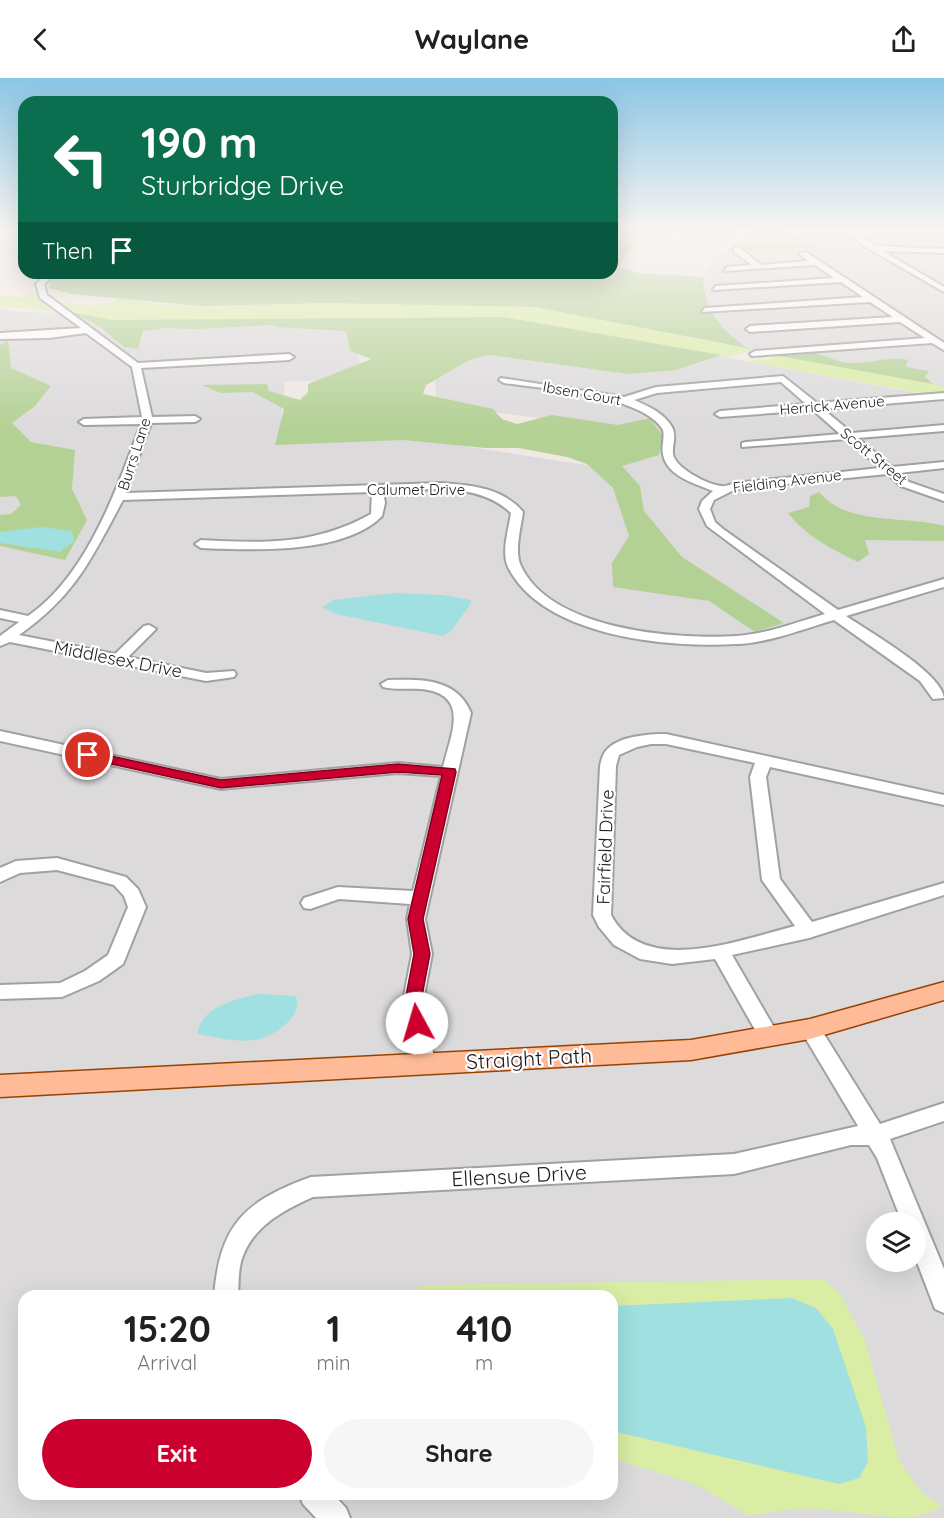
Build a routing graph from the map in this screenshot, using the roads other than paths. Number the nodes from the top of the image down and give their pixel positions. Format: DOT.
graph roads {
  1 [pos="43,295"];
  2 [pos="866,295"];
  3 [pos="872,299"];
  4 [pos="705,310"];
  5 [pos="901,319"];
  6 [pos="750,329"];
  7 [pos="88,330"];
  8 [pos="0,336"];
  9 [pos="933,340"];
  10 [pos="944,347"];
  11 [pos="755,354"];
  12 [pos="289,357"];
  13 [pos="136,366"];
  14 [pos="504,380"];
  15 [pos="944,396"];
  16 [pos="625,400"];
  17 [pos="814,406"];
  18 [pos="720,414"];
  19 [pos="195,419"];
  20 [pos="147,421"];
  21 [pos="84,422"];
  22 [pos="944,428"];
  23 [pos="850,436"];
  24 [pos="746,445"];
  25 [pos="944,465"];
  26 [pos="888,470"];
  27 [pos="377,488"];
  28 [pos="721,490"];
  29 [pos="119,497"];
  30 [pos="944,498"];
  31 [pos="201,544"];
  32 [pos="944,583"];
  33 [pos="0,614"];
  34 [pos="837,614"];
  35 [pos="30,621"];
  36 [pos="149,629"];
  37 [pos="4,640"];
  38 [pos="118,659"];
  39 [pos="229,674"];
  40 [pos="388,684"];
  41 [pos="938,696"];
  42 [pos="0,736"];
  43 [pos="764,761"];
  44 [pos="450,772"];
  45 [pos="944,800"];
  46 [pos="0,876"];
  47 [pos="944,889"];
  48 [pos="418,898"];
  49 [pos="310,903"];
  50 [pos="809,931"];
  51 [pos="720,950"];
  52 [pos="944,991"];
  53 [pos="0,992"];
  54 [pos="810,1029"];
  55 [pos="769,1036"];
  56 [pos="425,1063"];
  57 [pos="0,1086"];
  58 [pos="944,1112"];
  59 [pos="874,1135"];
  60 [pos="909,1212"];
  61 [pos="926,1255"];
  62 [pos="227,1290"];
  63 [pos="944,1301"];
  64 [pos="319,1500"];
  65 [pos="336,1518"];
  1 -- 7 [label="street"];
  2 -- 3 [label="street"];
  3 -- 4 [label="street"];
  3 -- 5 [label="street"];
  5 -- 6 [label="street"];
  5 -- 9 [label="street"];
  7 -- 8 [label="street"];
  7 -- 13 [label="street"];
  9 -- 10 [label="street"];
  9 -- 11 [label="street"];
  12 -- 13 [label="street"];
  13 -- 20 [label="street, Burrs Lane"];
  14 -- 16 [label="street, Ibsen Court"];
  15 -- 17 [label="street, Herrick Avenue"];
  16 -- 17 [label="street, Scott Street"];
  16 -- 28 [label="street, Ibsen Court"];
  17 -- 18 [label="street, Herrick Avenue"];
  17 -- 23 [label="street, Scott Street"];
  19 -- 20 [label="street"];
  20 -- 21 [label="street"];
  20 -- 29 [label="street, Burrs Lane"];
  22 -- 23 [label="street"];
  23 -- 24 [label="street"];
  23 -- 26 [label="street, Scott Street"];
  25 -- 26 [label="street, Fielding Avenue"];
  26 -- 28 [label="street, Fielding Avenue"];
  26 -- 30 [label="street, Scott Street"];
  27 -- 29 [label="street, Calumet Drive"];
  27 -- 31 [label="street"];
  27 -- 34 [label="street, Calumet Drive"];
  28 -- 34 [label="street, Fielding Avenue"];
  29 -- 35 [label="street, Burrs Lane"];
  32 -- 34 [label="street, Calumet Drive"];
  33 -- 35 [label="street"];
  34 -- 41 [label="street"];
  35 -- 37 [label="street, Burrs Lane"];
  36 -- 38 [label="street"];
  37 -- 38 [label="street, Middlesex Drive"];
  38 -- 39 [label="street, Middlesex Drive"];
  40 -- 44 [label="street"];
  42 -- 44 [label="street"];
  43 -- 45 [label="street, Fairfield Drive"];
  43 -- 50 [label="street"];
  43 -- 51 [label="street, Fairfield Drive"];
  44 -- 48 [label="street"];
  46 -- 53 [label="street"];
  47 -- 50 [label="street, Fairfield Drive"];
  48 -- 49 [label="street"];
  48 -- 56 [label="street"];
  50 -- 51 [label="street, Fairfield Drive"];
  51 -- 55 [label="street"];
  52 -- 54 [label="main road, Straight Path"];
  54 -- 55 [label="main road, Straight Path"];
  54 -- 59 [label="street"];
  55 -- 56 [label="main road, Straight Path"];
  56 -- 57 [label="main road, Straight Path"];
  58 -- 59 [label="street, Ellensue Drive"];
  59 -- 60 [label="street"];
  59 -- 62 [label="street, Ellensue Drive"];
  61 -- 63 [label="street"];
  64 -- 65 [label="street"];
}
